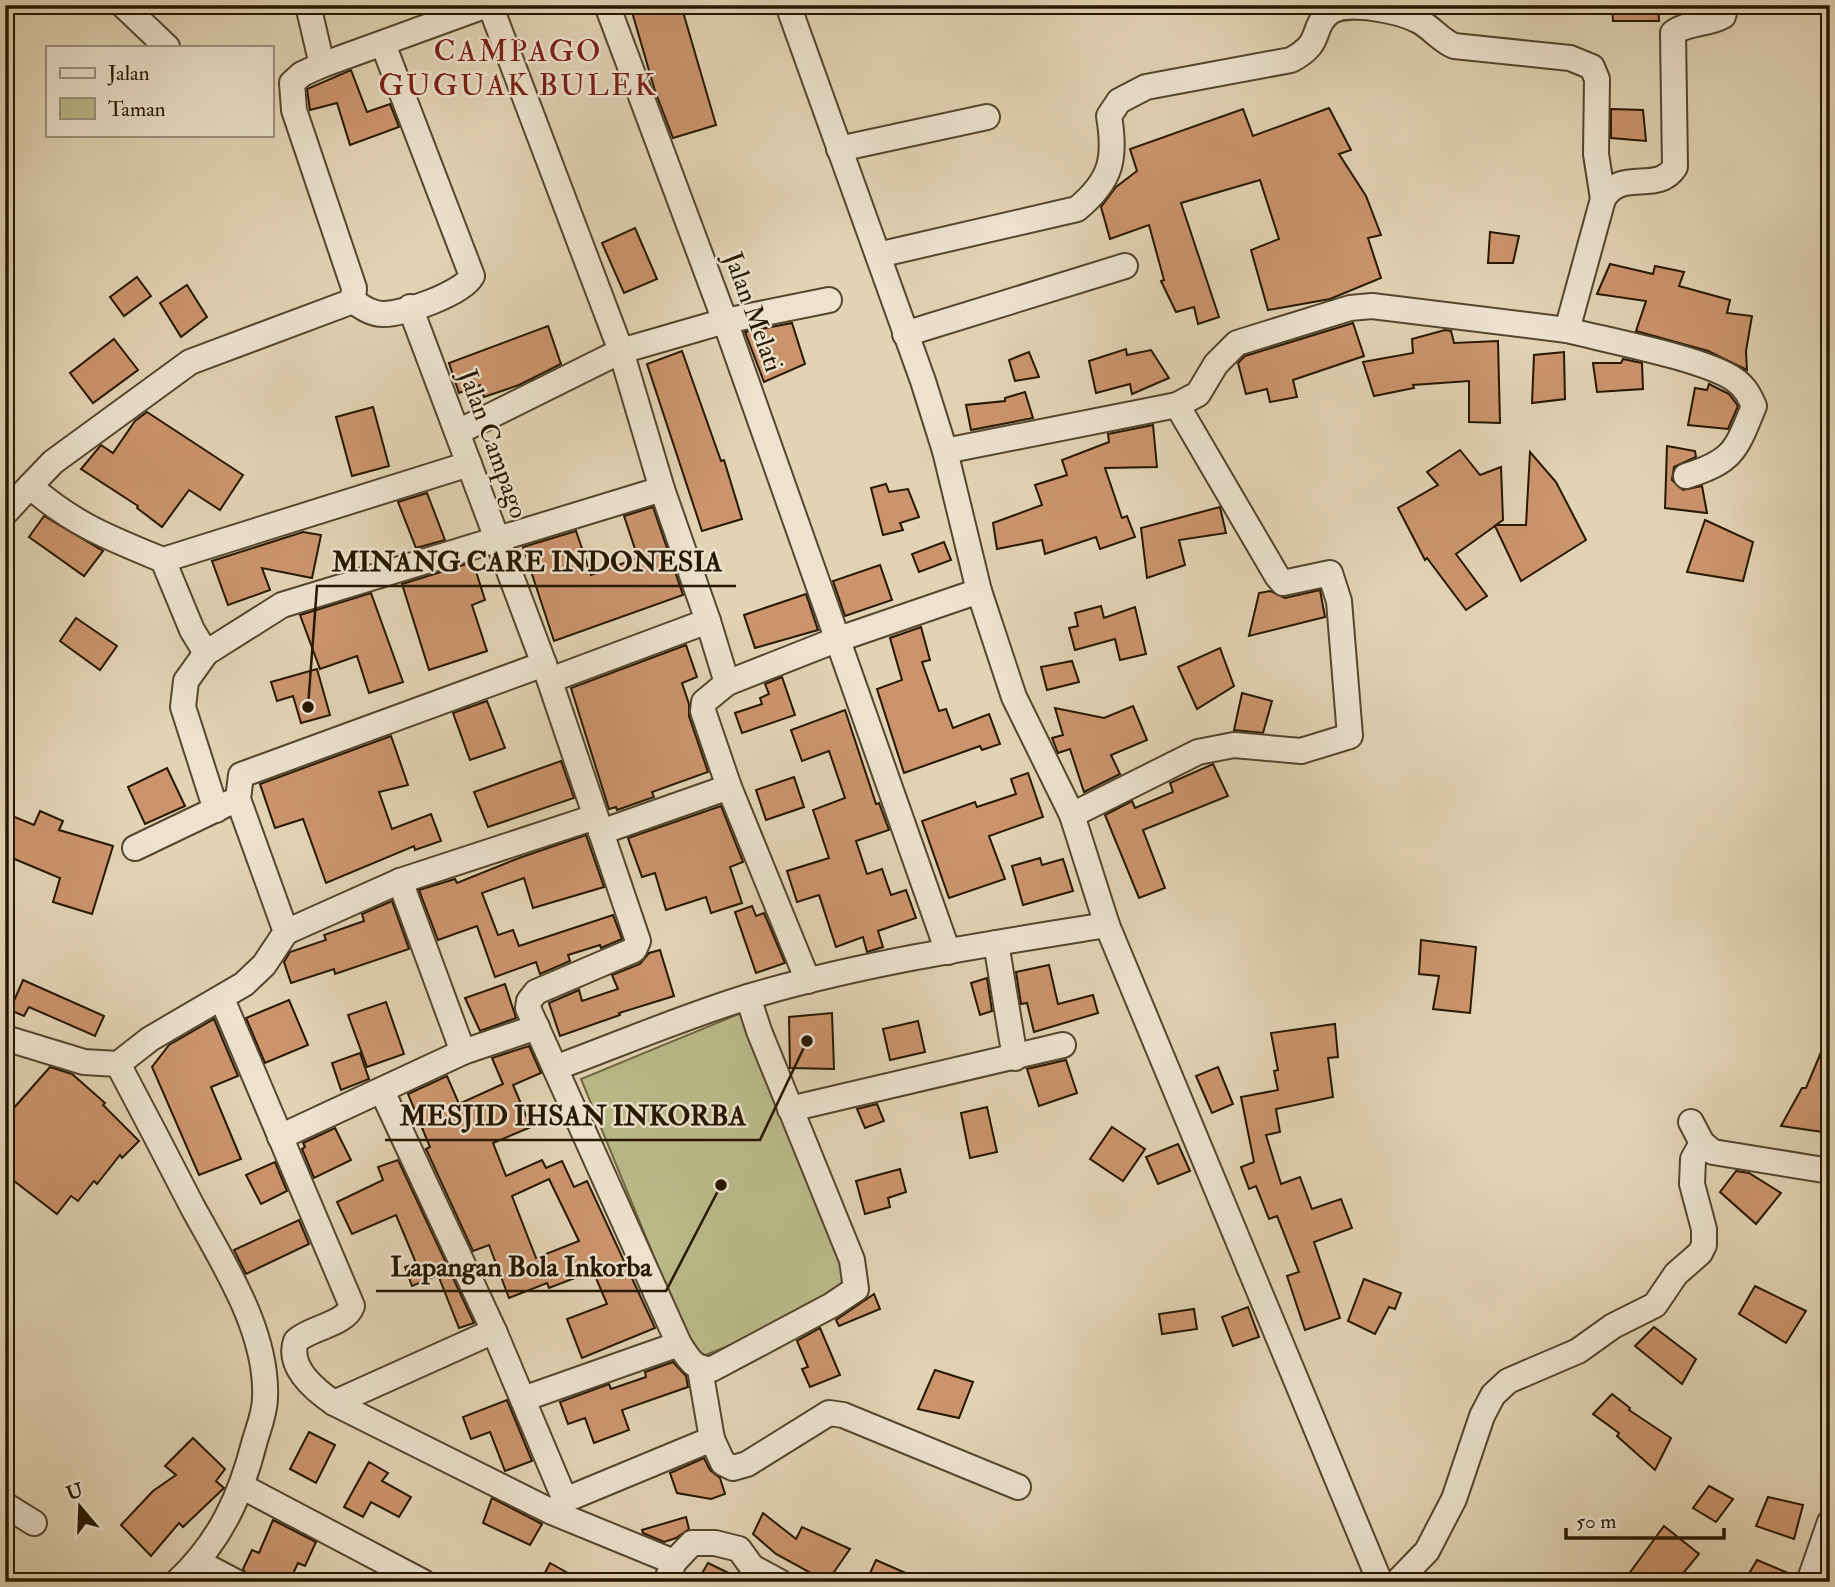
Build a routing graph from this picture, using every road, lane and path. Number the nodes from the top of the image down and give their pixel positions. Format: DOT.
graph roads {
  1 [pos="123,5"];
  2 [pos="308,5"];
  3 [pos="489,5"];
  4 [pos="607,5"];
  5 [pos="788,5"];
  6 [pos="1726,5"];
  7 [pos="383,44"];
  8 [pos="166,46"];
  9 [pos="322,65"];
  10 [pos="273,91"];
  11 [pos="294,110"];
  12 [pos="987,117"];
  13 [pos="839,149"];
  14 [pos="1603,199"];
  15 [pos="878,255"];
  16 [pos="1125,267"];
  17 [pos="829,300"];
  18 [pos="353,301"];
  19 [pos="410,307"];
  20 [pos="725,321"];
  21 [pos="1567,330"];
  22 [pos="905,334"];
  23 [pos="621,351"];
  24 [pos="1177,405"];
  25 [pos="458,432"];
  26 [pos="945,451"];
  27 [pos="469,464"];
  28 [pos="1686,476"];
  29 [pos="30,486"];
  30 [pos="662,489"];
  31 [pos="5,513"];
  32 [pos="496,538"];
  33 [pos="163,560"];
  34 [pos="979,591"];
  35 [pos="708,621"];
  36 [pos="836,640"];
  37 [pos="206,653"];
  38 [pos="547,672"];
  39 [pos="727,683"];
  40 [pos="729,787"];
  41 [pos="227,804"];
  42 [pos="1072,815"];
  43 [pos="598,825"];
  44 [pos="135,848"];
  45 [pos="400,881"];
  46 [pos="1107,925"];
  47 [pos="286,932"];
  48 [pos="996,943"];
  49 [pos="948,951"];
  50 [pos="808,981"];
  51 [pos="748,997"];
  52 [pos="222,999"];
  53 [pos="537,1027"];
  54 [pos="5,1038"];
  55 [pos="1063,1045"];
  56 [pos="464,1052"];
  57 [pos="1015,1058"];
  58 [pos="118,1064"];
  59 [pos="555,1068"];
  60 [pos="383,1091"];
  61 [pos="789,1109"];
  62 [pos="279,1137"];
  63 [pos="1830,1171"];
  64 [pos="494,1331"];
  65 [pos="679,1344"];
  66 [pos="700,1369"];
  67 [pos="523,1399"];
  68 [pos="334,1403"];
  69 [pos="712,1439"];
  70 [pos="243,1487"];
  71 [pos="1018,1487"];
  72 [pos="5,1505"];
  73 [pos="559,1506"];
  74 [pos="1830,1522"];
  75 [pos="34,1523"];
  76 [pos="198,1562"];
  77 [pos="670,1572"];
  78 [pos="177,1582"];
  79 [pos="236,1582"];
  80 [pos="423,1582"];
  81 [pos="780,1582"];
  82 [pos="1380,1582"];
  83 [pos="1397,1582"];
  84 [pos="1809,1582"];
  1 -- 8 [label="street"];
  2 -- 9 [label="street"];
  3 -- 7 [label="street"];
  3 -- 23 [label="street"];
  4 -- 20 [label="street, Jalan Melati"];
  5 -- 13 [label="street"];
  6 -- 14 [label="street"];
  7 -- 9 [label="street"];
  7 -- 19 [label="street"];
  9 -- 11 [label="street"];
  10 -- 11 [label="street"];
  11 -- 18 [label="street"];
  12 -- 13 [label="street"];
  13 -- 15 [label="street"];
  14 -- 15 [label="street"];
  14 -- 21 [label="street"];
  15 -- 22 [label="street"];
  16 -- 22 [label="street"];
  17 -- 20 [label="street"];
  18 -- 19 [label="street"];
  18 -- 29 [label="street"];
  19 -- 25 [label="street, Jalan Campago"];
  20 -- 23 [label="street"];
  20 -- 36 [label="street, Jalan Melati"];
  21 -- 24 [label="street"];
  21 -- 28 [label="street"];
  22 -- 26 [label="street"];
  23 -- 25 [label="street"];
  23 -- 30 [label="street"];
  24 -- 26 [label="street"];
  24 -- 42 [label="street"];
  25 -- 27 [label="street, Jalan Campago"];
  26 -- 34 [label="street"];
  27 -- 32 [label="street, Jalan Campago"];
  27 -- 33 [label="street"];
  29 -- 31 [label="street"];
  29 -- 33 [label="street"];
  30 -- 32 [label="street"];
  30 -- 35 [label="street"];
  32 -- 37 [label="street"];
  32 -- 38 [label="street, Jalan Campago"];
  33 -- 37 [label="street"];
  34 -- 36 [label="street"];
  34 -- 42 [label="street"];
  35 -- 38 [label="street"];
  35 -- 39 [label="street"];
  36 -- 39 [label="street"];
  36 -- 49 [label="street, Jalan Melati"];
  37 -- 41 [label="street"];
  38 -- 41 [label="street"];
  38 -- 43 [label="street, Jalan Campago"];
  39 -- 40 [label="street"];
  40 -- 43 [label="street"];
  40 -- 50 [label="street"];
  41 -- 44 [label="street"];
  41 -- 47 [label="street"];
  42 -- 46 [label="street"];
  43 -- 45 [label="street"];
  43 -- 53 [label="street, Jalan Campago"];
  45 -- 47 [label="street"];
  45 -- 56 [label="street"];
  46 -- 48 [label="street"];
  46 -- 82 [label="street"];
  47 -- 52 [label="street"];
  48 -- 49 [label="street"];
  48 -- 57 [label="street"];
  49 -- 50 [label="street"];
  50 -- 51 [label="street"];
  51 -- 59 [label="street"];
  51 -- 61 [label="street"];
  52 -- 58 [label="street"];
  52 -- 62 [label="street"];
  53 -- 56 [label="street"];
  53 -- 59 [label="street"];
  54 -- 58 [label="street"];
  55 -- 57 [label="street"];
  56 -- 60 [label="street"];
  57 -- 61 [label="street"];
  58 -- 70 [label="street"];
  59 -- 65 [label="street"];
  60 -- 62 [label="street"];
  60 -- 64 [label="street"];
  61 -- 66 [label="street"];
  62 -- 68 [label="street"];
  63 -- 83 [label="street"];
  64 -- 67 [label="street"];
  64 -- 68 [label="street"];
  65 -- 66 [label="street"];
  65 -- 67 [label="street"];
  66 -- 69 [label="street"];
  67 -- 73 [label="street"];
  68 -- 73 [label="street"];
  69 -- 71 [label="street"];
  69 -- 73 [label="street"];
  70 -- 76 [label="street"];
  70 -- 80 [label="street"];
  72 -- 75 [label="street"];
  73 -- 77 [label="street"];
  74 -- 84 [label="street"];
  76 -- 78 [label="street"];
  76 -- 79 [label="street"];
  77 -- 81 [label="street"];
}
